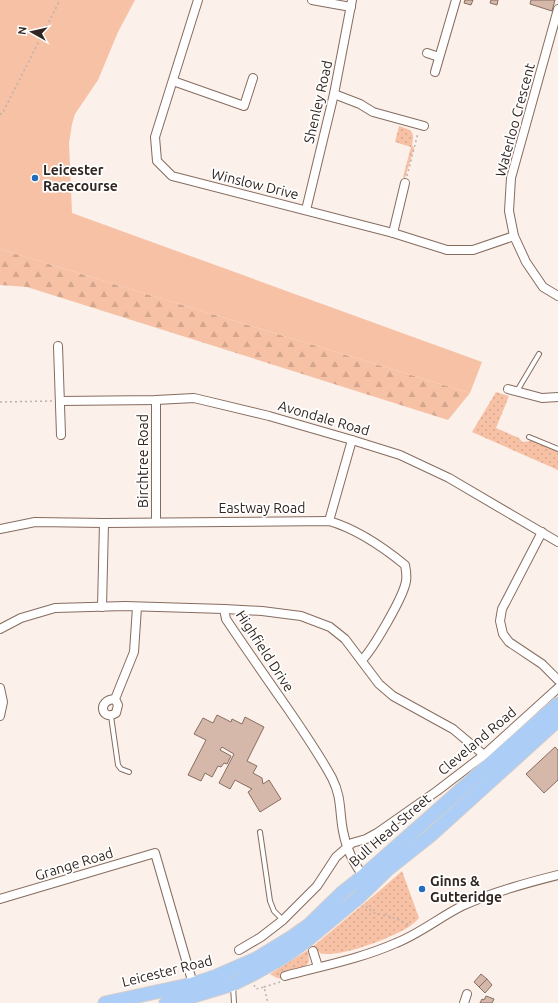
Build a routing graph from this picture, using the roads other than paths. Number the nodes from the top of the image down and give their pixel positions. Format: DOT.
graph roads {
  1 [pos="198,0"];
  2 [pos="312,0"];
  3 [pos="456,0"];
  4 [pos="351,4"];
  5 [pos="558,8"];
  6 [pos="427,54"];
  7 [pos="439,57"];
  8 [pos="435,72"];
  9 [pos="253,78"];
  10 [pos="173,81"];
  11 [pos="334,94"];
  12 [pos="422,126"];
  13 [pos="405,183"];
  14 [pos="306,210"];
  15 [pos="393,233"];
  16 [pos="514,236"];
  17 [pos="558,296"];
  18 [pos="58,346"];
  19 [pos="539,354"];
  20 [pos="508,389"];
  21 [pos="517,392"];
  22 [pos="558,397"];
  23 [pos="156,400"];
  24 [pos="60,401"];
  25 [pos="61,435"];
  26 [pos="529,437"];
  27 [pos="352,440"];
  28 [pos="558,449"];
  29 [pos="330,520"];
  30 [pos="156,522"];
  31 [pos="104,523"];
  32 [pos="0,529"];
  33 [pos="542,532"];
  34 [pos="558,542"];
  35 [pos="102,607"];
  36 [pos="137,607"];
  37 [pos="224,609"];
  38 [pos="0,629"];
  39 [pos="362,660"];
  40 [pos="558,680"];
  41 [pos="0,688"];
  42 [pos="558,688"];
  43 [pos="115,699"];
  44 [pos="558,704"];
  45 [pos="0,716"];
  46 [pos="111,716"];
  47 [pos="558,720"];
  48 [pos="484,755"];
  49 [pos="129,772"];
  50 [pos="260,832"];
  51 [pos="348,847"];
  52 [pos="558,875"];
  53 [pos="368,881"];
  54 [pos="0,899"];
  55 [pos="283,920"];
  56 [pos="239,950"];
  57 [pos="313,951"];
  58 [pos="318,967"];
  59 [pos="235,969"];
  60 [pos="285,976"];
  61 [pos="193,984"];
  62 [pos="233,984"];
  63 [pos="467,994"];
  64 [pos="106,1003"];
  65 [pos="166,1003"];
  66 [pos="234,1003"];
  67 [pos="464,1003"];
  1 -- 10 [label="street, Winslow Drive"];
  2 -- 4 [label="street"];
  3 -- 7 [label="street"];
  4 -- 11 [label="street, Shenley Road"];
  5 -- 16 [label="street, Waterloo Crescent"];
  6 -- 7 [label="street"];
  7 -- 8 [label="street"];
  9 -- 10 [label="street"];
  10 -- 14 [label="street, Winslow Drive"];
  11 -- 12 [label="street"];
  11 -- 14 [label="street, Shenley Road"];
  13 -- 15 [label="street"];
  14 -- 15 [label="street, Winslow Drive"];
  15 -- 16 [label="street, Winslow Drive"];
  16 -- 17 [label="street, Waterloo Crescent"];
  18 -- 24 [label="street"];
  19 -- 21 [label="lane"];
  20 -- 21 [label="street"];
  21 -- 22 [label="street"];
  23 -- 24 [label="street, Avondale Road"];
  23 -- 27 [label="street, Avondale Road"];
  23 -- 30 [label="street, Birchtree Road"];
  24 -- 25 [label="street"];
  26 -- 28 [label="lane"];
  27 -- 29 [label="street"];
  27 -- 33 [label="street, Avondale Road"];
  29 -- 30 [label="street, Eastway Road"];
  29 -- 39 [label="street, Eastway Road"];
  30 -- 31 [label="street, Eastway Road"];
  31 -- 32 [label="street, Eastway Road"];
  31 -- 35 [label="street"];
  33 -- 34 [label="street, Avondale Road"];
  33 -- 40 [label="street"];
  35 -- 36 [label="street, Highfield Drive"];
  35 -- 38 [label="street, Highfield Drive"];
  36 -- 37 [label="street, Highfield Drive"];
  36 -- 43 [label="street"];
  37 -- 39 [label="street"];
  37 -- 51 [label="street, Highfield Drive"];
  39 -- 48 [label="street"];
  41 -- 45 [label="street"];
  42 -- 48 [label="street, Cleveland Road"];
  43 -- 46 [label="street"];
  43 -- 46 [label="street"];
  44 -- 53 [label="main road, Bull Head Street"];
  46 -- 49 [label="lane"];
  47 -- 53 [label="main road, Bull Head Street"];
  48 -- 51 [label="street, Cleveland Road"];
  50 -- 55 [label="lane"];
  51 -- 53 [label="street, Highfield Drive"];
  51 -- 55 [label="street"];
  52 -- 58 [label="street"];
  53 -- 59 [label="main road, Bull Head Street"];
  53 -- 62 [label="main road, Bull Head Street"];
  54 -- 61 [label="street, Grange Road"];
  55 -- 56 [label="street"];
  57 -- 58 [label="street"];
  58 -- 60 [label="street"];
  59 -- 61 [label="main road, Leicester Road"];
  61 -- 64 [label="main road, Leicester Road"];
  62 -- 65 [label="main road"];
  62 -- 66 [label="lane"];
  63 -- 67 [label="street"];
}
